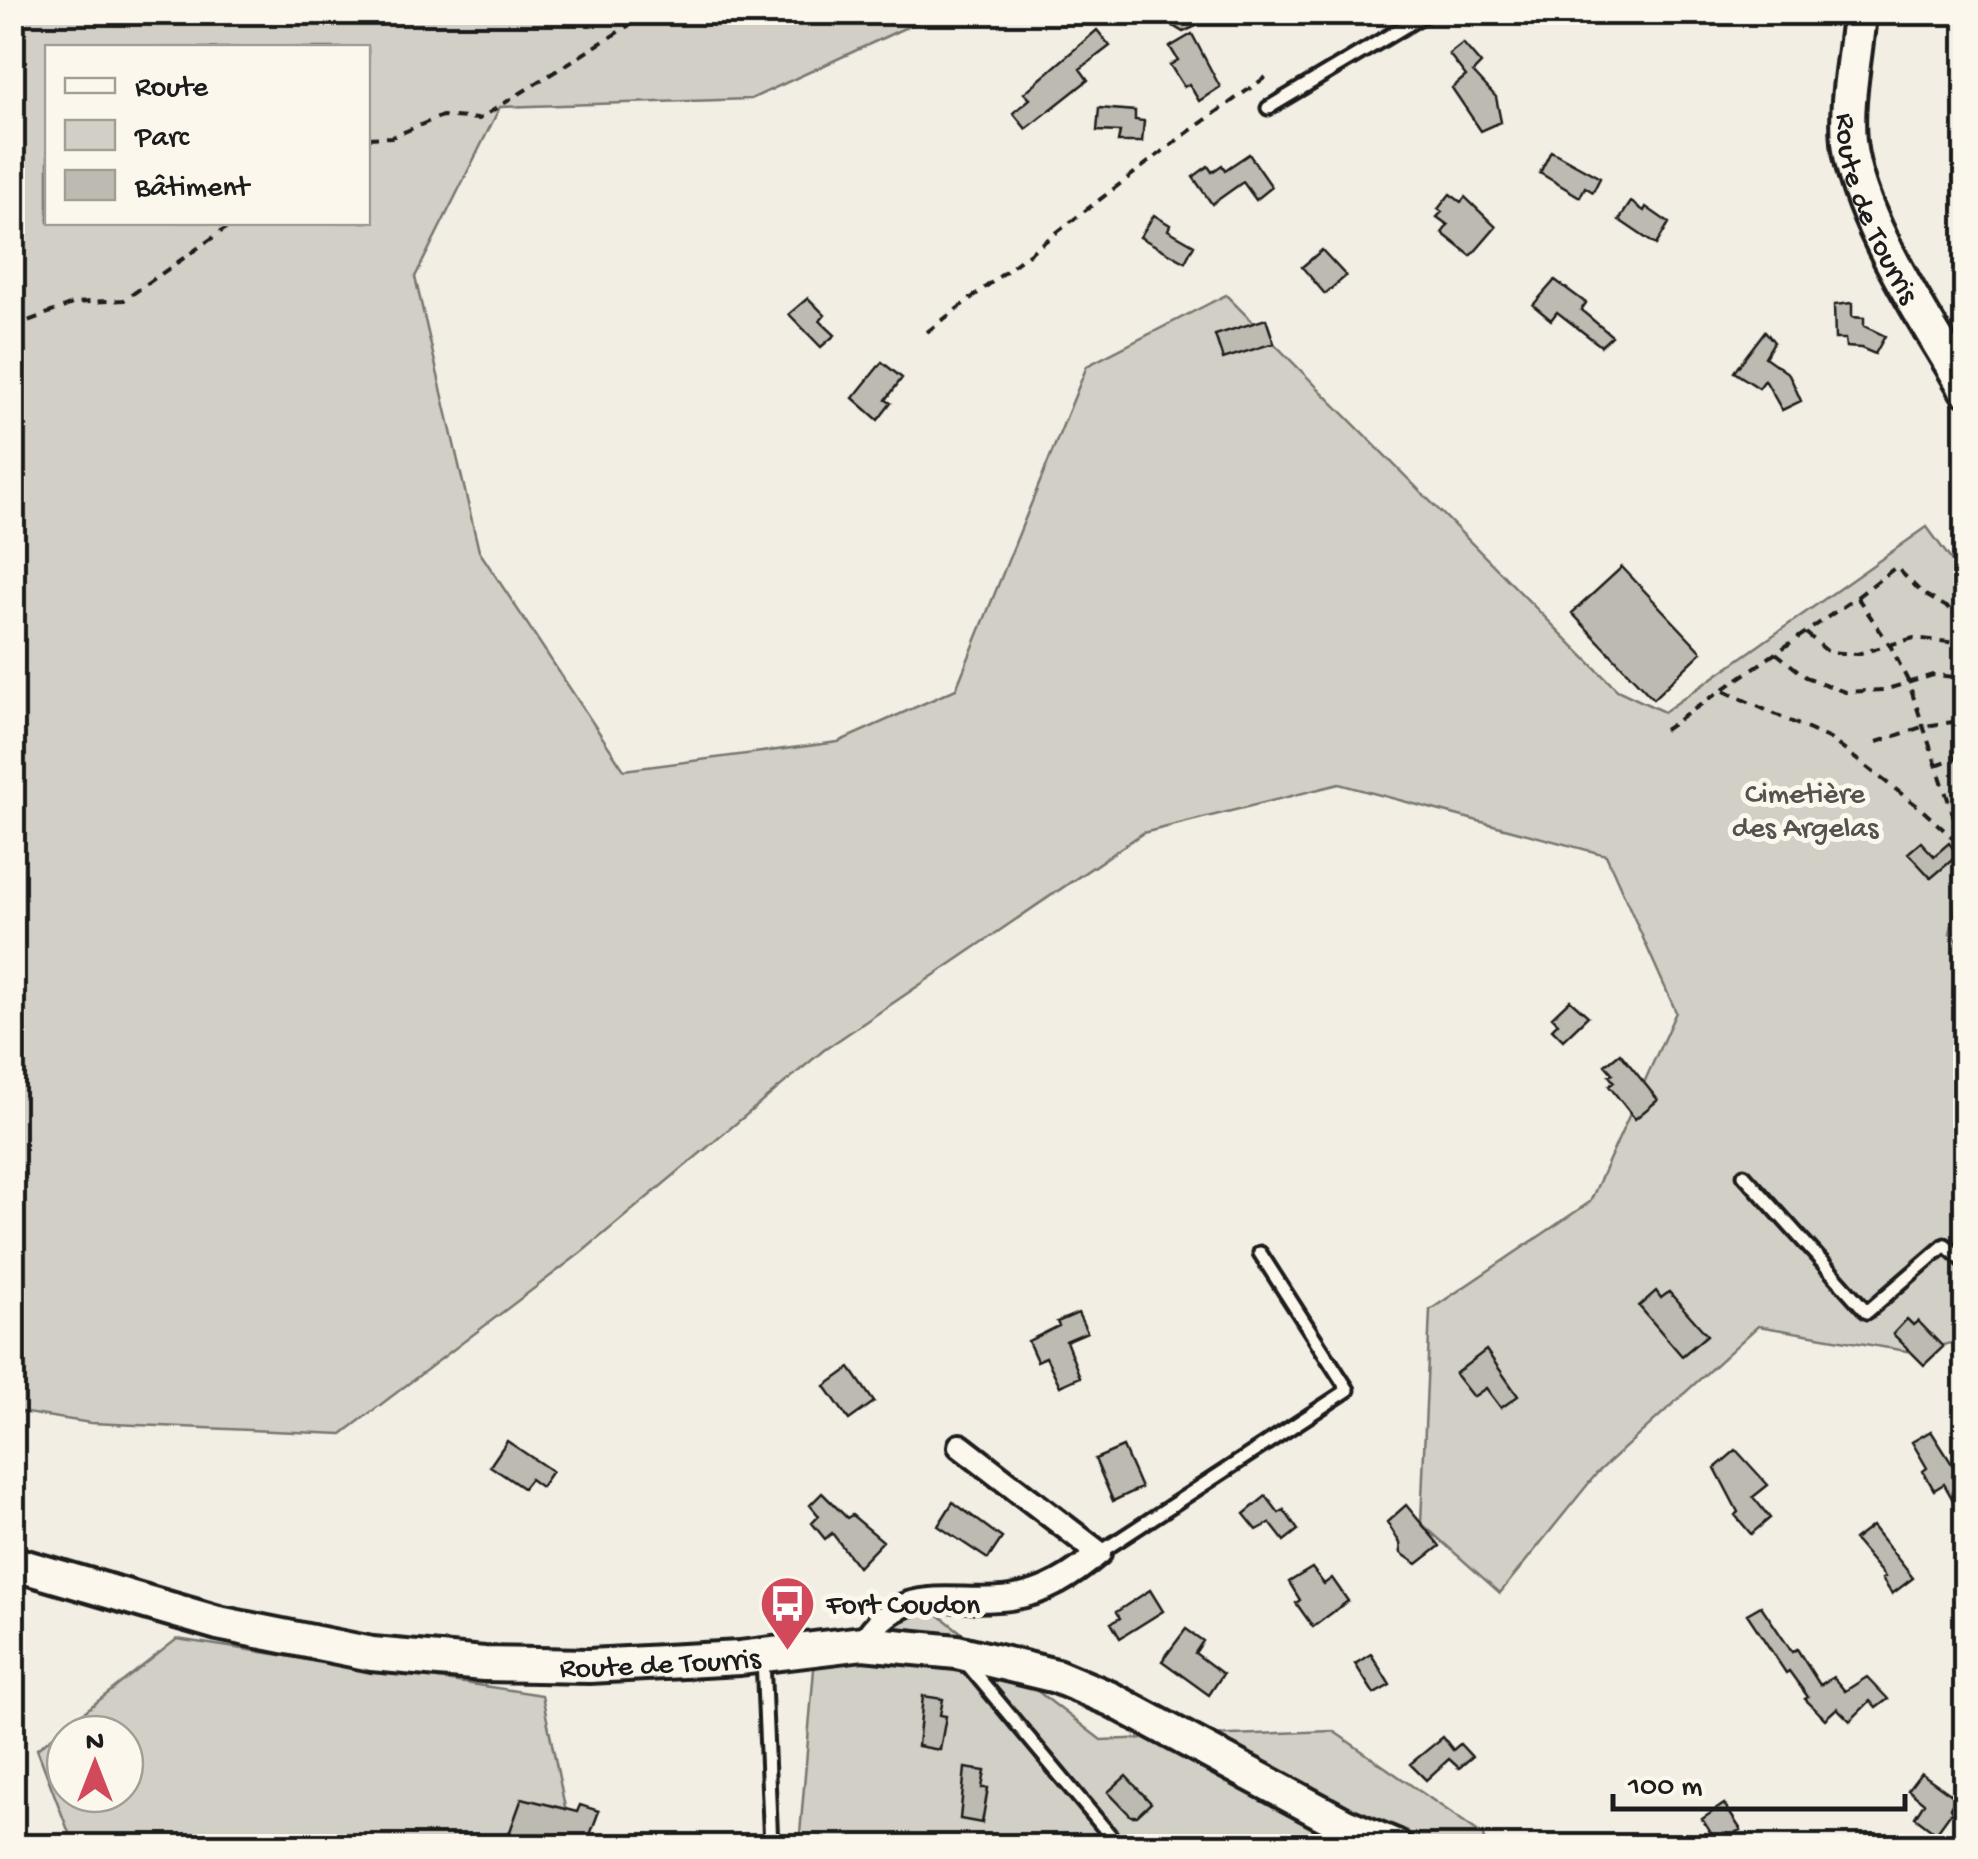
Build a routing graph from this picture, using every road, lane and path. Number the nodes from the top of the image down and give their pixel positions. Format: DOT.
graph roads {
  1 [pos="1032,12"];
  2 [pos="1428,12"];
  3 [pos="1858,12"];
  4 [pos="696,13"];
  5 [pos="1266,77"];
  6 [pos="1268,108"];
  7 [pos="370,138"];
  8 [pos="230,225"];
  9 [pos="12,327"];
  10 [pos="927,332"];
  11 [pos="1966,390"];
  12 [pos="1857,596"];
  13 [pos="1966,614"];
  14 [pos="1806,632"];
  15 [pos="1966,644"];
  16 [pos="1890,645"];
  17 [pos="1776,654"];
  18 [pos="1966,678"];
  19 [pos="1908,682"];
  20 [pos="1724,691"];
  21 [pos="1966,720"];
  22 [pos="1925,726"];
  23 [pos="1664,730"];
  24 [pos="1877,742"];
  25 [pos="1966,754"];
  26 [pos="1936,764"];
  27 [pos="1965,849"];
  28 [pos="1744,1175"];
  29 [pos="1260,1252"];
  30 [pos="1966,1263"];
  31 [pos="960,1446"];
  32 [pos="1099,1553"];
  33 [pos="12,1563"];
  34 [pos="862,1642"];
  35 [pos="957,1652"];
  36 [pos="763,1655"];
  37 [pos="771,1846"];
  38 [pos="1118,1846"];
  39 [pos="1396,1846"];
  1 -- 4 [label="path"];
  2 -- 6 [label="lane"];
  3 -- 11 [label="street, Route de Tourris"];
  4 -- 7 [label="path"];
  5 -- 10 [label="path"];
  8 -- 9 [label="path"];
  12 -- 13 [label="path"];
  12 -- 14 [label="path"];
  12 -- 16 [label="path"];
  14 -- 16 [label="path"];
  14 -- 17 [label="path"];
  15 -- 16 [label="path"];
  16 -- 19 [label="path"];
  17 -- 19 [label="path"];
  17 -- 20 [label="path"];
  18 -- 19 [label="path"];
  19 -- 22 [label="path"];
  20 -- 23 [label="path"];
  20 -- 27 [label="path"];
  21 -- 22 [label="path"];
  22 -- 24 [label="path"];
  22 -- 26 [label="path"];
  25 -- 26 [label="path"];
  26 -- 27 [label="path"];
  28 -- 30 [label="lane"];
  29 -- 32 [label="lane"];
  31 -- 32 [label="street"];
  32 -- 34 [label="street"];
  33 -- 36 [label="street, Route de Tourris"];
  34 -- 35 [label="street, Route de Tourris"];
  34 -- 36 [label="street, Route de Tourris"];
  35 -- 38 [label="lane"];
  35 -- 39 [label="street, Route de Tourris"];
  36 -- 37 [label="lane"];
}
